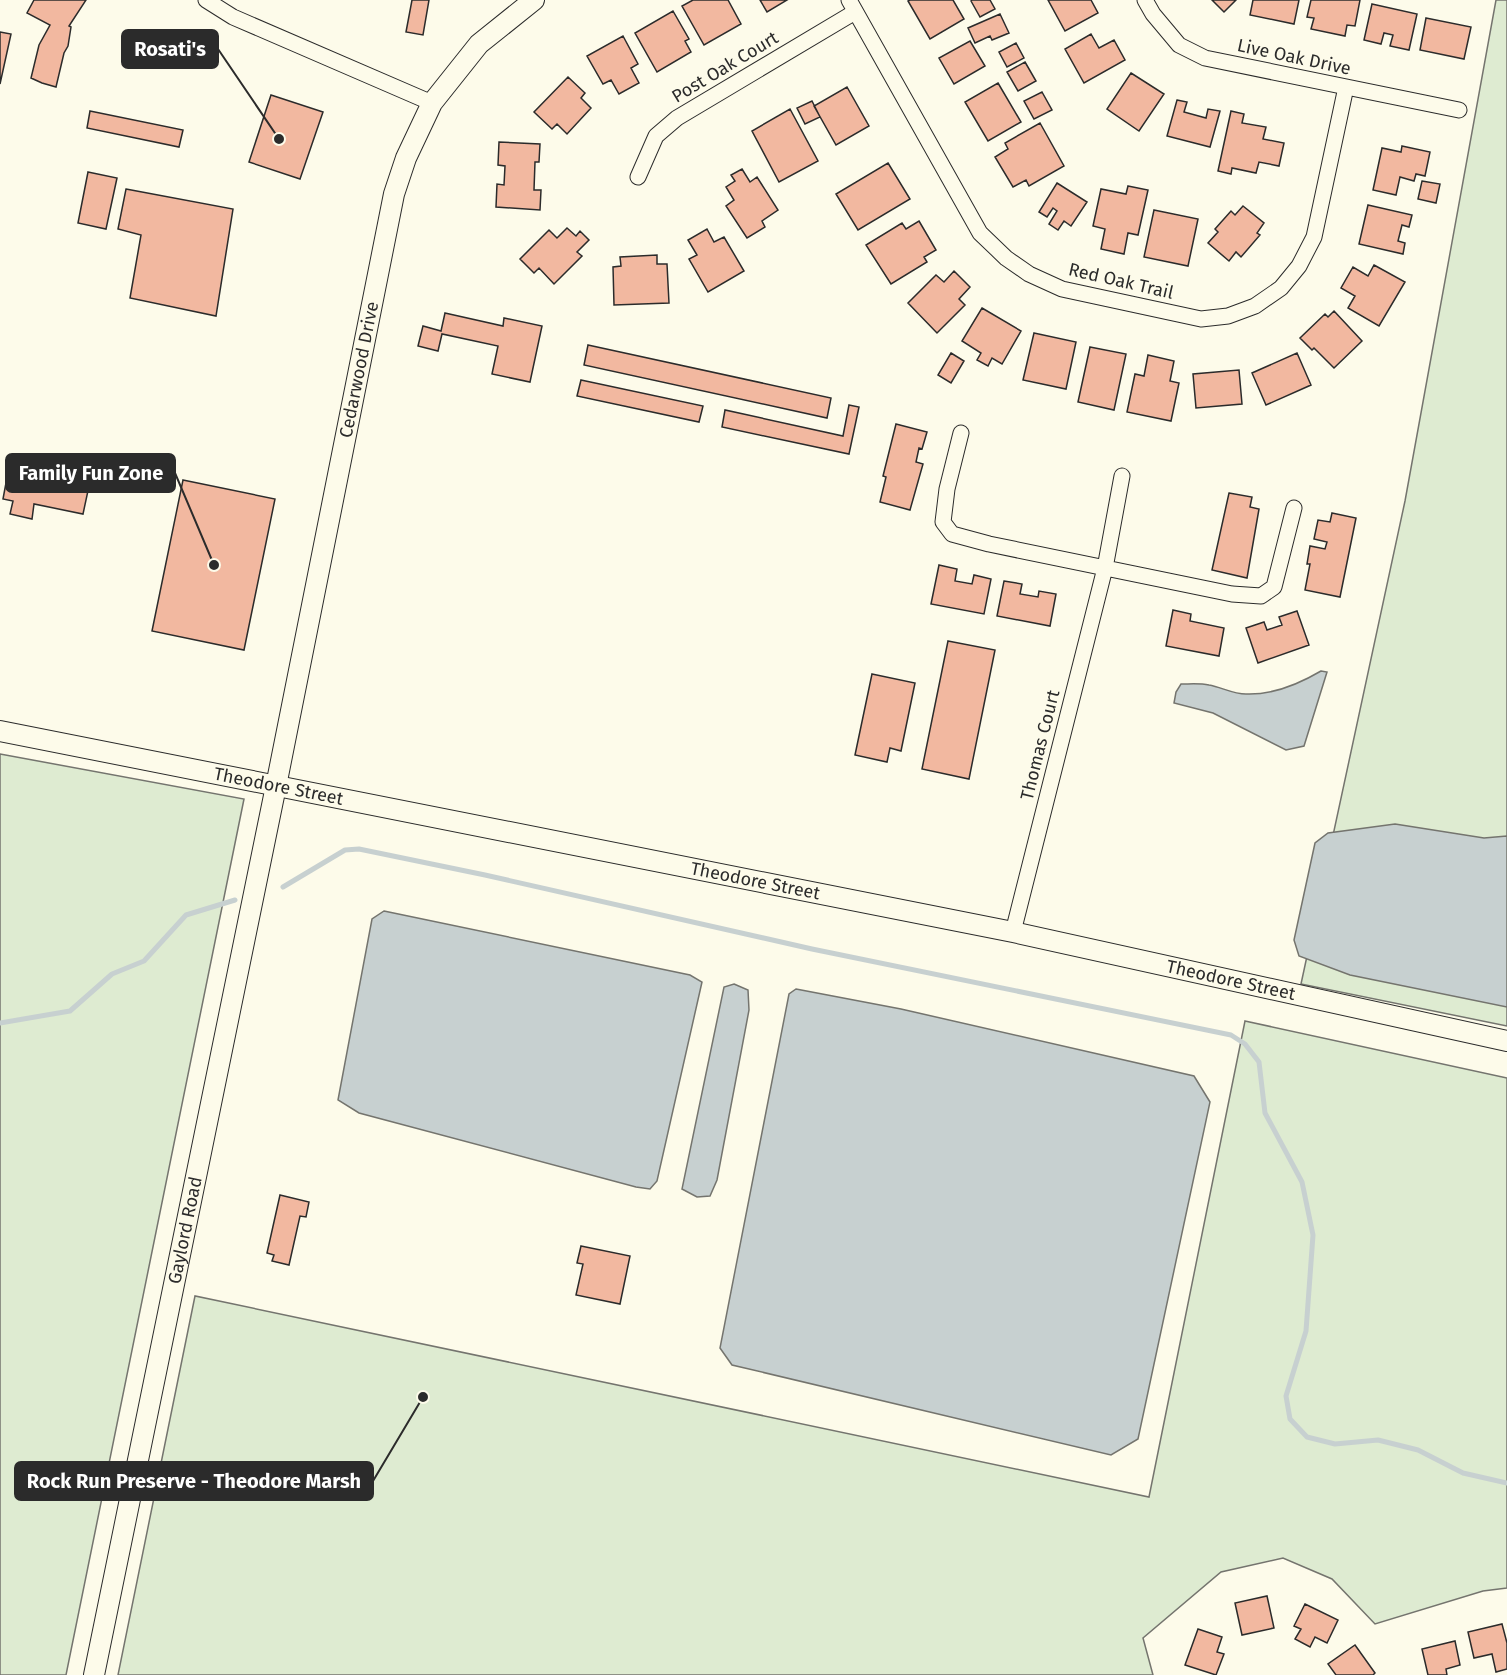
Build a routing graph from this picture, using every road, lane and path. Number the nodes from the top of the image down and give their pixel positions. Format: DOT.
graph roads {
  1 [pos="206,0"];
  2 [pos="534,0"];
  3 [pos="1145,0"];
  4 [pos="852,6"];
  5 [pos="1346,87"];
  6 [pos="432,104"];
  7 [pos="1459,110"];
  8 [pos="638,177"];
  9 [pos="961,433"];
  10 [pos="1122,476"];
  11 [pos="1294,508"];
  12 [pos="1105,567"];
  13 [pos="0,731"];
  14 [pos="276,786"];
  15 [pos="1013,932"];
  16 [pos="1507,1041"];
  17 [pos="94,1675"];
  1 -- 6 [label="street"];
  2 -- 6 [label="street, Cedarwood Drive"];
  3 -- 5 [label="street, Live Oak Drive"];
  4 -- 5 [label="street, Red Oak Trail"];
  4 -- 8 [label="street, Post Oak Court"];
  5 -- 7 [label="street, Live Oak Drive"];
  6 -- 14 [label="street, Cedarwood Drive"];
  9 -- 12 [label="street"];
  10 -- 12 [label="street, Thomas Court"];
  11 -- 12 [label="street"];
  12 -- 15 [label="street, Thomas Court"];
  13 -- 14 [label="street, Theodore Street"];
  14 -- 15 [label="street, Theodore Street"];
  14 -- 17 [label="street, Gaylord Road"];
  15 -- 16 [label="street, Theodore Street"];
}
